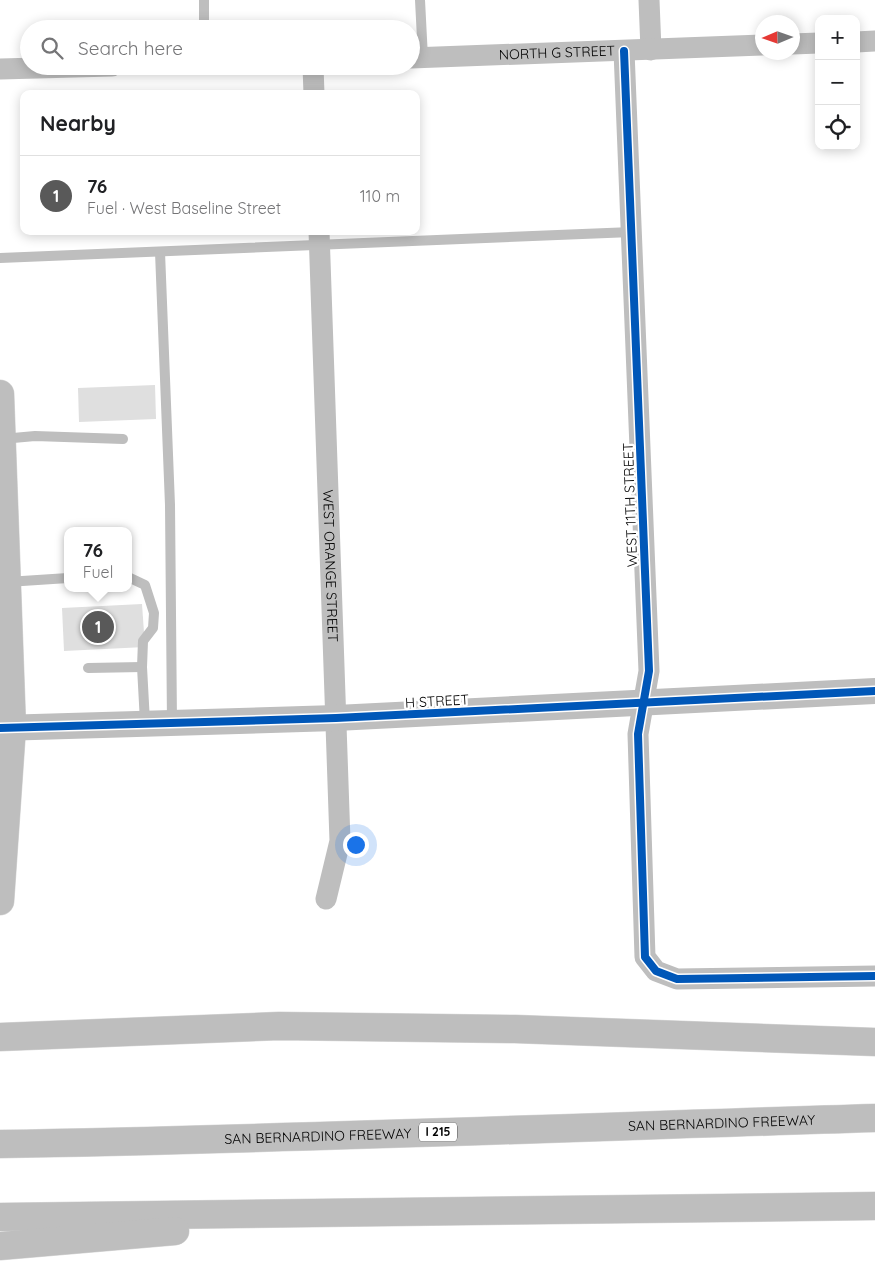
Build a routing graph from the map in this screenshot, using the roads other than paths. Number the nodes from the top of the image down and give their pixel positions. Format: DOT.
graph roads {
  1 [pos="204,0"];
  2 [pos="420,0"];
  3 [pos="649,0"];
  4 [pos="204,20"];
  5 [pos="419,20"];
  6 [pos="875,41"];
  7 [pos="860,42"];
  8 [pos="815,43"];
  9 [pos="800,44"];
  10 [pos="755,45"];
  11 [pos="651,50"];
  12 [pos="624,51"];
  13 [pos="420,58"];
  14 [pos="20,68"];
  15 [pos="0,69"];
  16 [pos="313,75"];
  17 [pos="314,90"];
  18 [pos="632,232"];
  19 [pos="319,238"];
  20 [pos="160,252"];
  21 [pos="0,258"];
  22 [pos="0,394"];
  23 [pos="2,439"];
  24 [pos="123,439"];
  25 [pos="64,579"];
  26 [pos="132,579"];
  27 [pos="4,595"];
  28 [pos="142,667"];
  29 [pos="88,668"];
  30 [pos="875,691"];
  31 [pos="642,702"];
  32 [pos="336,718"];
  33 [pos="146,723"];
  34 [pos="172,723"];
  35 [pos="6,727"];
  36 [pos="326,899"];
  37 [pos="0,901"];
  38 [pos="875,976"];
  39 [pos="0,1037"];
  40 [pos="875,1042"];
  41 [pos="875,1118"];
  42 [pos="0,1144"];
  43 [pos="875,1206"];
  44 [pos="396,1212"];
  45 [pos="0,1217"];
  46 [pos="0,1246"];
  1 -- 4 [label="lane"];
  2 -- 5 [label="lane"];
  3 -- 11 [label="street"];
  6 -- 7 [label="street"];
  8 -- 9 [label="street"];
  10 -- 11 [label="street, NORTH G STREET"];
  11 -- 12 [label="street, NORTH G STREET"];
  12 -- 13 [label="street, NORTH G STREET"];
  12 -- 18 [label="street, WEST 11TH STREET"];
  14 -- 15 [label="street"];
  16 -- 17 [label="street"];
  18 -- 19 [label="lane"];
  18 -- 31 [label="street, WEST 11TH STREET"];
  19 -- 20 [label="lane"];
  19 -- 32 [label="street, WEST ORANGE STREET"];
  20 -- 21 [label="lane"];
  20 -- 34 [label="lane"];
  22 -- 23 [label="main road"];
  23 -- 24 [label="lane"];
  23 -- 27 [label="main road"];
  25 -- 27 [label="lane"];
  26 -- 28 [label="lane"];
  27 -- 35 [label="main road"];
  28 -- 29 [label="lane"];
  28 -- 33 [label="lane"];
  30 -- 31 [label="street, H STREET"];
  31 -- 32 [label="street, H STREET"];
  31 -- 38 [label="street, WEST 11TH STREET"];
  32 -- 34 [label="street, H STREET"];
  32 -- 36 [label="street, WEST ORANGE STREET"];
  33 -- 34 [label="street, H STREET"];
  33 -- 35 [label="street, H STREET"];
  35 -- 37 [label="main road"];
  39 -- 40 [label="main road"];
  41 -- 42 [label="main road, SAN BERNARDINO FREEWAY / I 215"];
  43 -- 44 [label="main road"];
  44 -- 45 [label="main road"];
  44 -- 46 [label="main road"];
}
